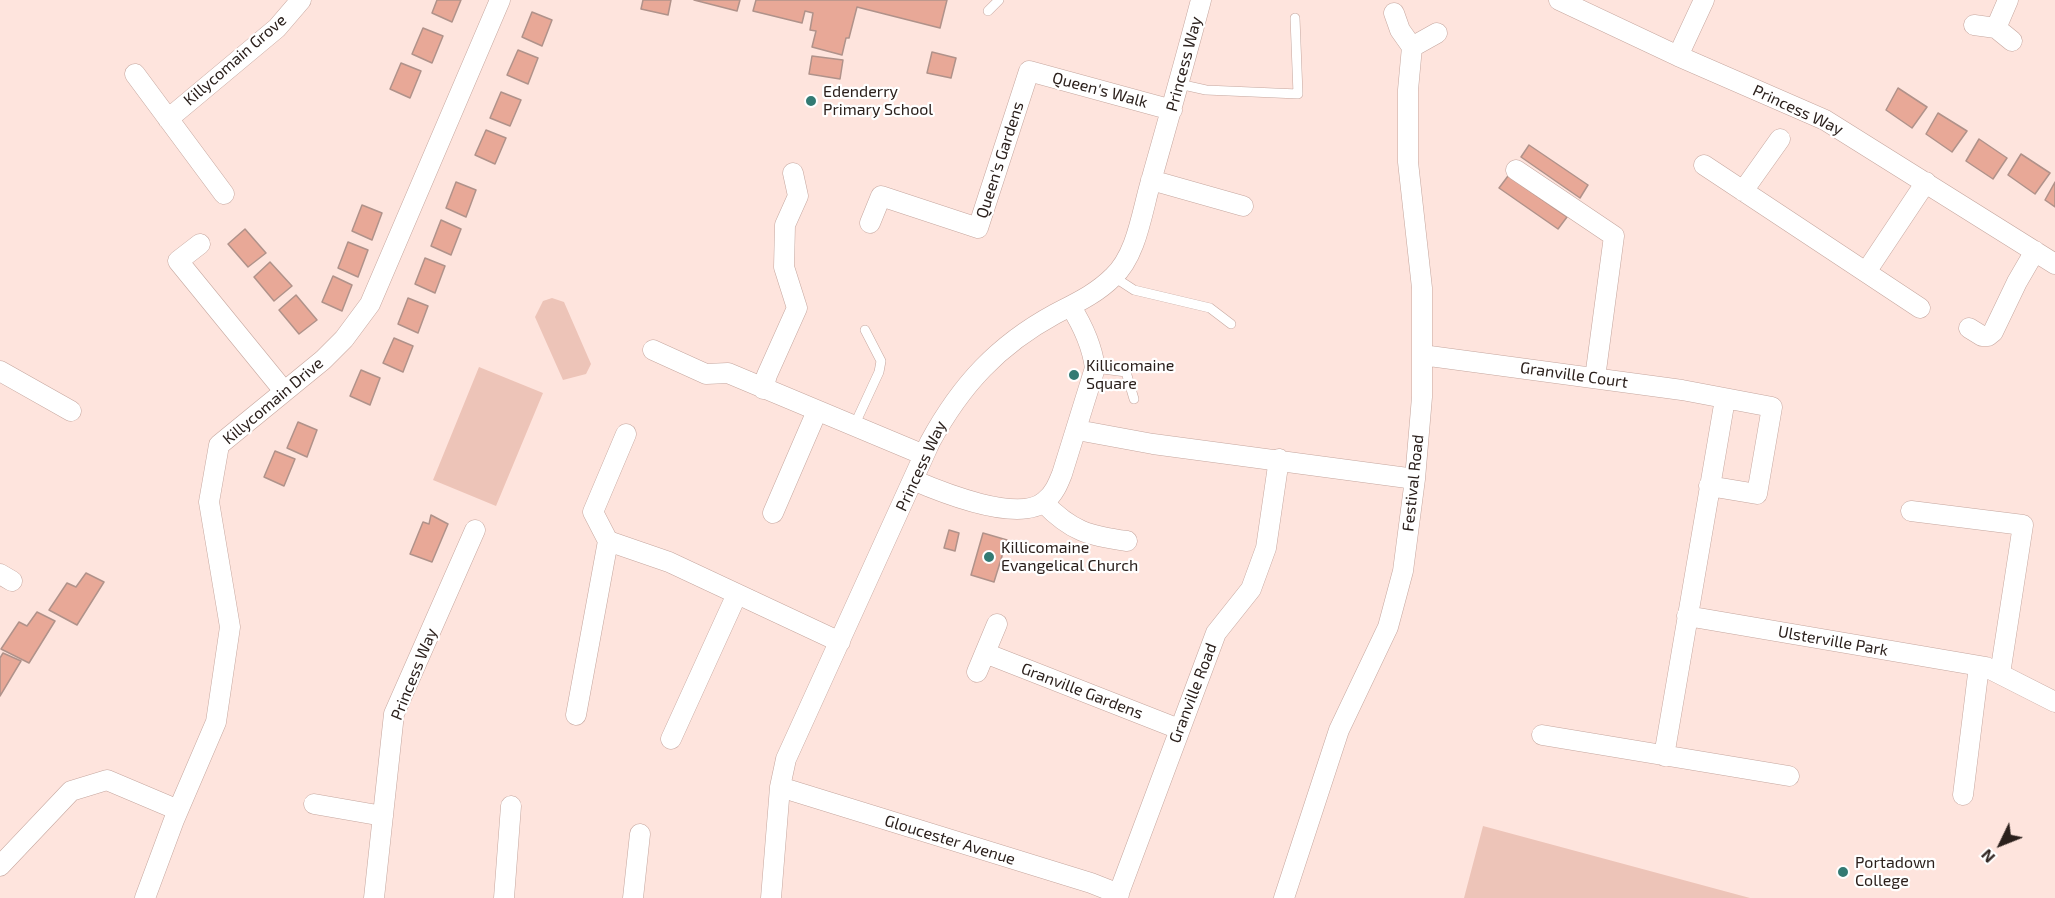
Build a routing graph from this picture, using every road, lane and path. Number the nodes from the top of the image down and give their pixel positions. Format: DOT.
graph roads {
  1 [pos="301,0"];
  2 [pos="500,0"];
  3 [pos="999,0"];
  4 [pos="1201,0"];
  5 [pos="1559,0"];
  6 [pos="1704,0"];
  7 [pos="2008,0"];
  8 [pos="988,11"];
  9 [pos="1394,13"];
  10 [pos="1295,18"];
  11 [pos="1974,25"];
  12 [pos="1996,28"];
  13 [pos="1437,33"];
  14 [pos="2012,41"];
  15 [pos="1412,46"];
  16 [pos="1678,56"];
  17 [pos="1029,71"];
  18 [pos="135,74"];
  19 [pos="1179,84"];
  20 [pos="1172,110"];
  21 [pos="168,119"];
  22 [pos="1780,139"];
  23 [pos="1704,165"];
  24 [pos="1516,170"];
  25 [pos="793,173"];
  26 [pos="1151,180"];
  27 [pos="1926,182"];
  28 [pos="1743,191"];
  29 [pos="224,194"];
  30 [pos="1243,206"];
  31 [pos="870,222"];
  32 [pos="200,244"];
  33 [pos="2035,251"];
  34 [pos="2055,264"];
  35 [pos="1866,272"];
  36 [pos="1114,277"];
  37 [pos="1071,307"];
  38 [pos="1920,308"];
  39 [pos="1231,324"];
  40 [pos="1969,328"];
  41 [pos="865,330"];
  42 [pos="653,350"];
  43 [pos="1422,355"];
  44 [pos="1095,368"];
  45 [pos="0,371"];
  46 [pos="1595,378"];
  47 [pos="763,389"];
  48 [pos="284,391"];
  49 [pos="1134,399"];
  50 [pos="1725,399"];
  51 [pos="71,411"];
  52 [pos="817,411"];
  53 [pos="854,426"];
  54 [pos="1077,430"];
  55 [pos="627,434"];
  56 [pos="924,455"];
  57 [pos="1279,459"];
  58 [pos="1415,479"];
  59 [pos="913,480"];
  60 [pos="1709,486"];
  61 [pos="1044,503"];
  62 [pos="1911,511"];
  63 [pos="773,513"];
  64 [pos="475,530"];
  65 [pos="608,541"];
  66 [pos="1127,541"];
  67 [pos="737,594"];
  68 [pos="1687,616"];
  69 [pos="997,624"];
  70 [pos="840,642"];
  71 [pos="985,653"];
  72 [pos="1979,666"];
  73 [pos="977,672"];
  74 [pos="2000,674"];
  75 [pos="2055,702"];
  76 [pos="576,715"];
  77 [pos="1179,729"];
  78 [pos="1542,735"];
  79 [pos="670,739"];
  80 [pos="1664,756"];
  81 [pos="1789,776"];
  82 [pos="780,787"];
  83 [pos="1963,795"];
  84 [pos="314,804"];
  85 [pos="511,806"];
  86 [pos="178,810"];
  87 [pos="383,816"];
  88 [pos="640,834"];
  89 [pos="0,866"];
  90 [pos="1118,896"];
  91 [pos="146,898"];
  92 [pos="374,898"];
  93 [pos="504,898"];
  94 [pos="633,898"];
  95 [pos="771,898"];
  96 [pos="1284,898"];
  1 -- 21 [label="street, Killycomain Grove"];
  2 -- 48 [label="street, Killycomain Drive"];
  3 -- 8 [label="lane"];
  4 -- 19 [label="street, Princess Way"];
  5 -- 16 [label="street, Princess Way"];
  6 -- 16 [label="street"];
  7 -- 12 [label="street"];
  9 -- 15 [label="street"];
  10 -- 19 [label="lane"];
  11 -- 12 [label="street"];
  12 -- 14 [label="street"];
  13 -- 15 [label="street"];
  15 -- 43 [label="street, Festival Road"];
  16 -- 27 [label="street, Princess Way"];
  17 -- 20 [label="street, Queen's Walk"];
  17 -- 31 [label="street, Queen's Gardens"];
  18 -- 21 [label="street, Killycomain Grove"];
  19 -- 20 [label="street, Princess Way"];
  20 -- 26 [label="street, Princess Way"];
  21 -- 29 [label="street, Killycomain Grove"];
  22 -- 28 [label="street"];
  23 -- 28 [label="street"];
  24 -- 46 [label="street"];
  25 -- 47 [label="street"];
  26 -- 30 [label="street"];
  26 -- 36 [label="street, Princess Way"];
  27 -- 33 [label="street, Princess Way"];
  27 -- 35 [label="street"];
  28 -- 35 [label="street"];
  32 -- 48 [label="street"];
  33 -- 34 [label="street, Princess Way"];
  33 -- 40 [label="street"];
  35 -- 38 [label="street"];
  36 -- 37 [label="street, Princess Way"];
  36 -- 39 [label="lane"];
  37 -- 44 [label="street"];
  37 -- 56 [label="street, Princess Way"];
  41 -- 53 [label="lane"];
  42 -- 47 [label="street"];
  43 -- 46 [label="street, Granville Court"];
  43 -- 58 [label="street, Festival Road"];
  44 -- 49 [label="lane"];
  44 -- 54 [label="street"];
  45 -- 51 [label="street"];
  46 -- 50 [label="street, Granville Court"];
  47 -- 52 [label="street"];
  48 -- 86 [label="street, Killycomain Drive"];
  50 -- 60 [label="street"];
  50 -- 60 [label="street, Granville Court"];
  52 -- 53 [label="street"];
  52 -- 63 [label="street"];
  53 -- 56 [label="street"];
  54 -- 57 [label="street"];
  54 -- 61 [label="street"];
  55 -- 65 [label="street"];
  56 -- 59 [label="street, Princess Way"];
  57 -- 58 [label="street"];
  57 -- 77 [label="street, Granville Road"];
  58 -- 96 [label="street, Festival Road"];
  59 -- 61 [label="street"];
  59 -- 70 [label="street, Princess Way"];
  60 -- 68 [label="street"];
  61 -- 66 [label="street"];
  62 -- 74 [label="street"];
  64 -- 87 [label="street, Princess Way"];
  65 -- 67 [label="street"];
  65 -- 76 [label="street"];
  67 -- 70 [label="street"];
  67 -- 79 [label="street"];
  68 -- 72 [label="street, Ulsterville Park"];
  68 -- 80 [label="street"];
  69 -- 71 [label="street"];
  70 -- 82 [label="street, Princess Way"];
  71 -- 73 [label="street"];
  71 -- 77 [label="street, Granville Gardens"];
  72 -- 74 [label="street, Ulsterville Park"];
  72 -- 83 [label="street"];
  74 -- 75 [label="street, Ulsterville Park"];
  77 -- 90 [label="street, Granville Road"];
  78 -- 80 [label="street"];
  80 -- 81 [label="street"];
  82 -- 90 [label="street, Gloucester Avenue"];
  82 -- 95 [label="street, Princess Way"];
  84 -- 87 [label="street"];
  85 -- 93 [label="street"];
  86 -- 89 [label="street"];
  86 -- 91 [label="street, Killycomain Drive"];
  87 -- 92 [label="street, Princess Way"];
  88 -- 94 [label="street"];
}
